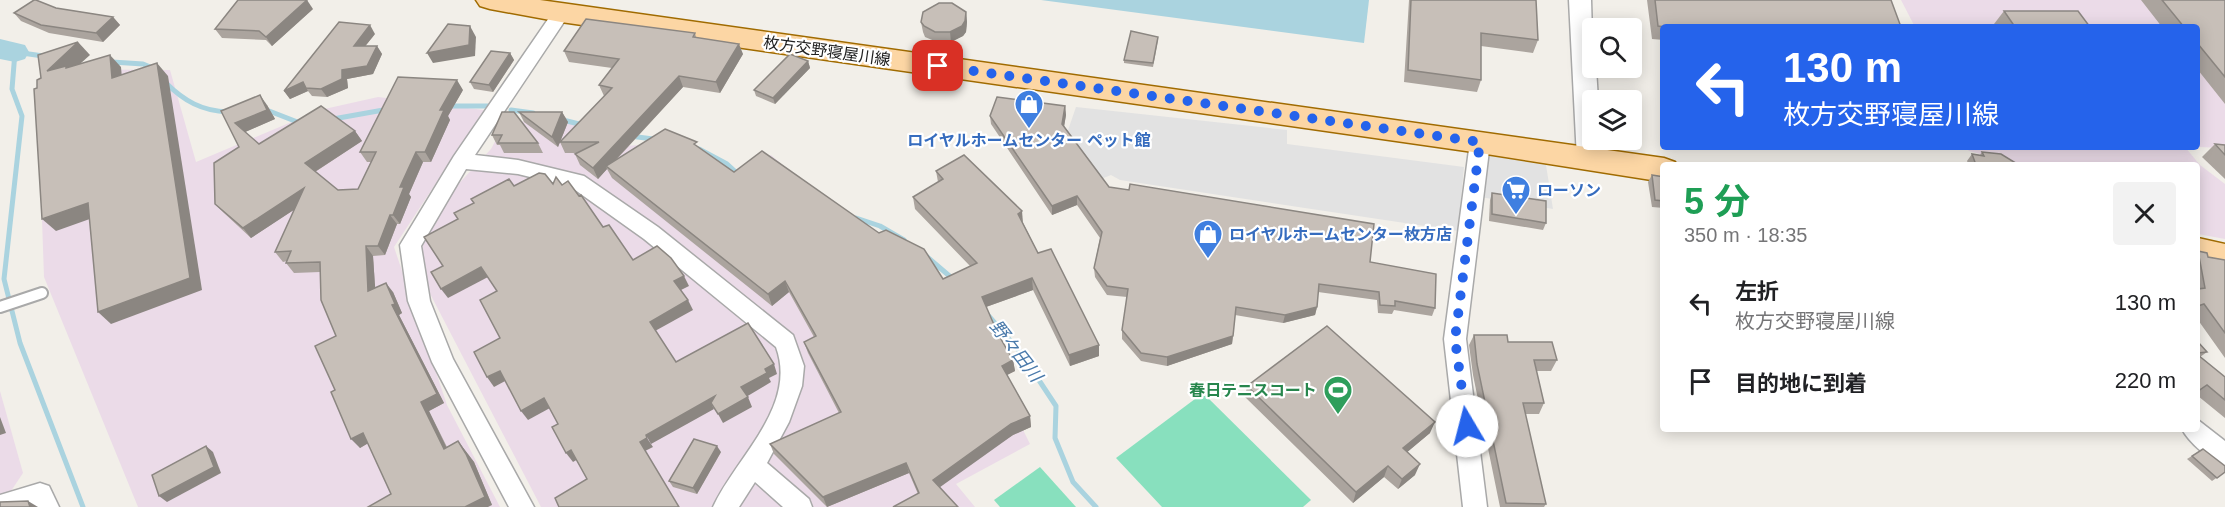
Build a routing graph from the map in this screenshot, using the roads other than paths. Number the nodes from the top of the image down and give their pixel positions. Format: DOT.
graph roads {
  1 [pos="490,0"];
  2 [pos="1580,0"];
  3 [pos="561,13"];
  4 [pos="1480,142"];
  5 [pos="1590,159"];
  6 [pos="461,161"];
  7 [pos="1660,169"];
  8 [pos="2200,252"];
  9 [pos="2225,258"];
  10 [pos="42,293"];
  11 [pos="0,307"];
  12 [pos="2198,432"];
  13 [pos="2225,455"];
  14 [pos="754,466"];
  15 [pos="0,506"];
  16 [pos="46,507"];
  17 [pos="522,507"];
  18 [pos="724,507"];
  19 [pos="800,507"];
  20 [pos="1475,507"];
  1 -- 3 [label="main road, 枚方交野寝屋川線"];
  2 -- 5 [label="street"];
  3 -- 4 [label="main road, 枚方交野寝屋川線"];
  3 -- 6 [label="street"];
  4 -- 5 [label="main road, 枚方交野寝屋川線"];
  4 -- 20 [label="street"];
  5 -- 7 [label="main road, 枚方交野寝屋川線"];
  6 -- 14 [label="street"];
  6 -- 17 [label="street"];
  8 -- 9 [label="main road"];
  10 -- 11 [label="lane"];
  12 -- 13 [label="street"];
  14 -- 18 [label="street"];
  14 -- 19 [label="street"];
  15 -- 16 [label="street"];
}
